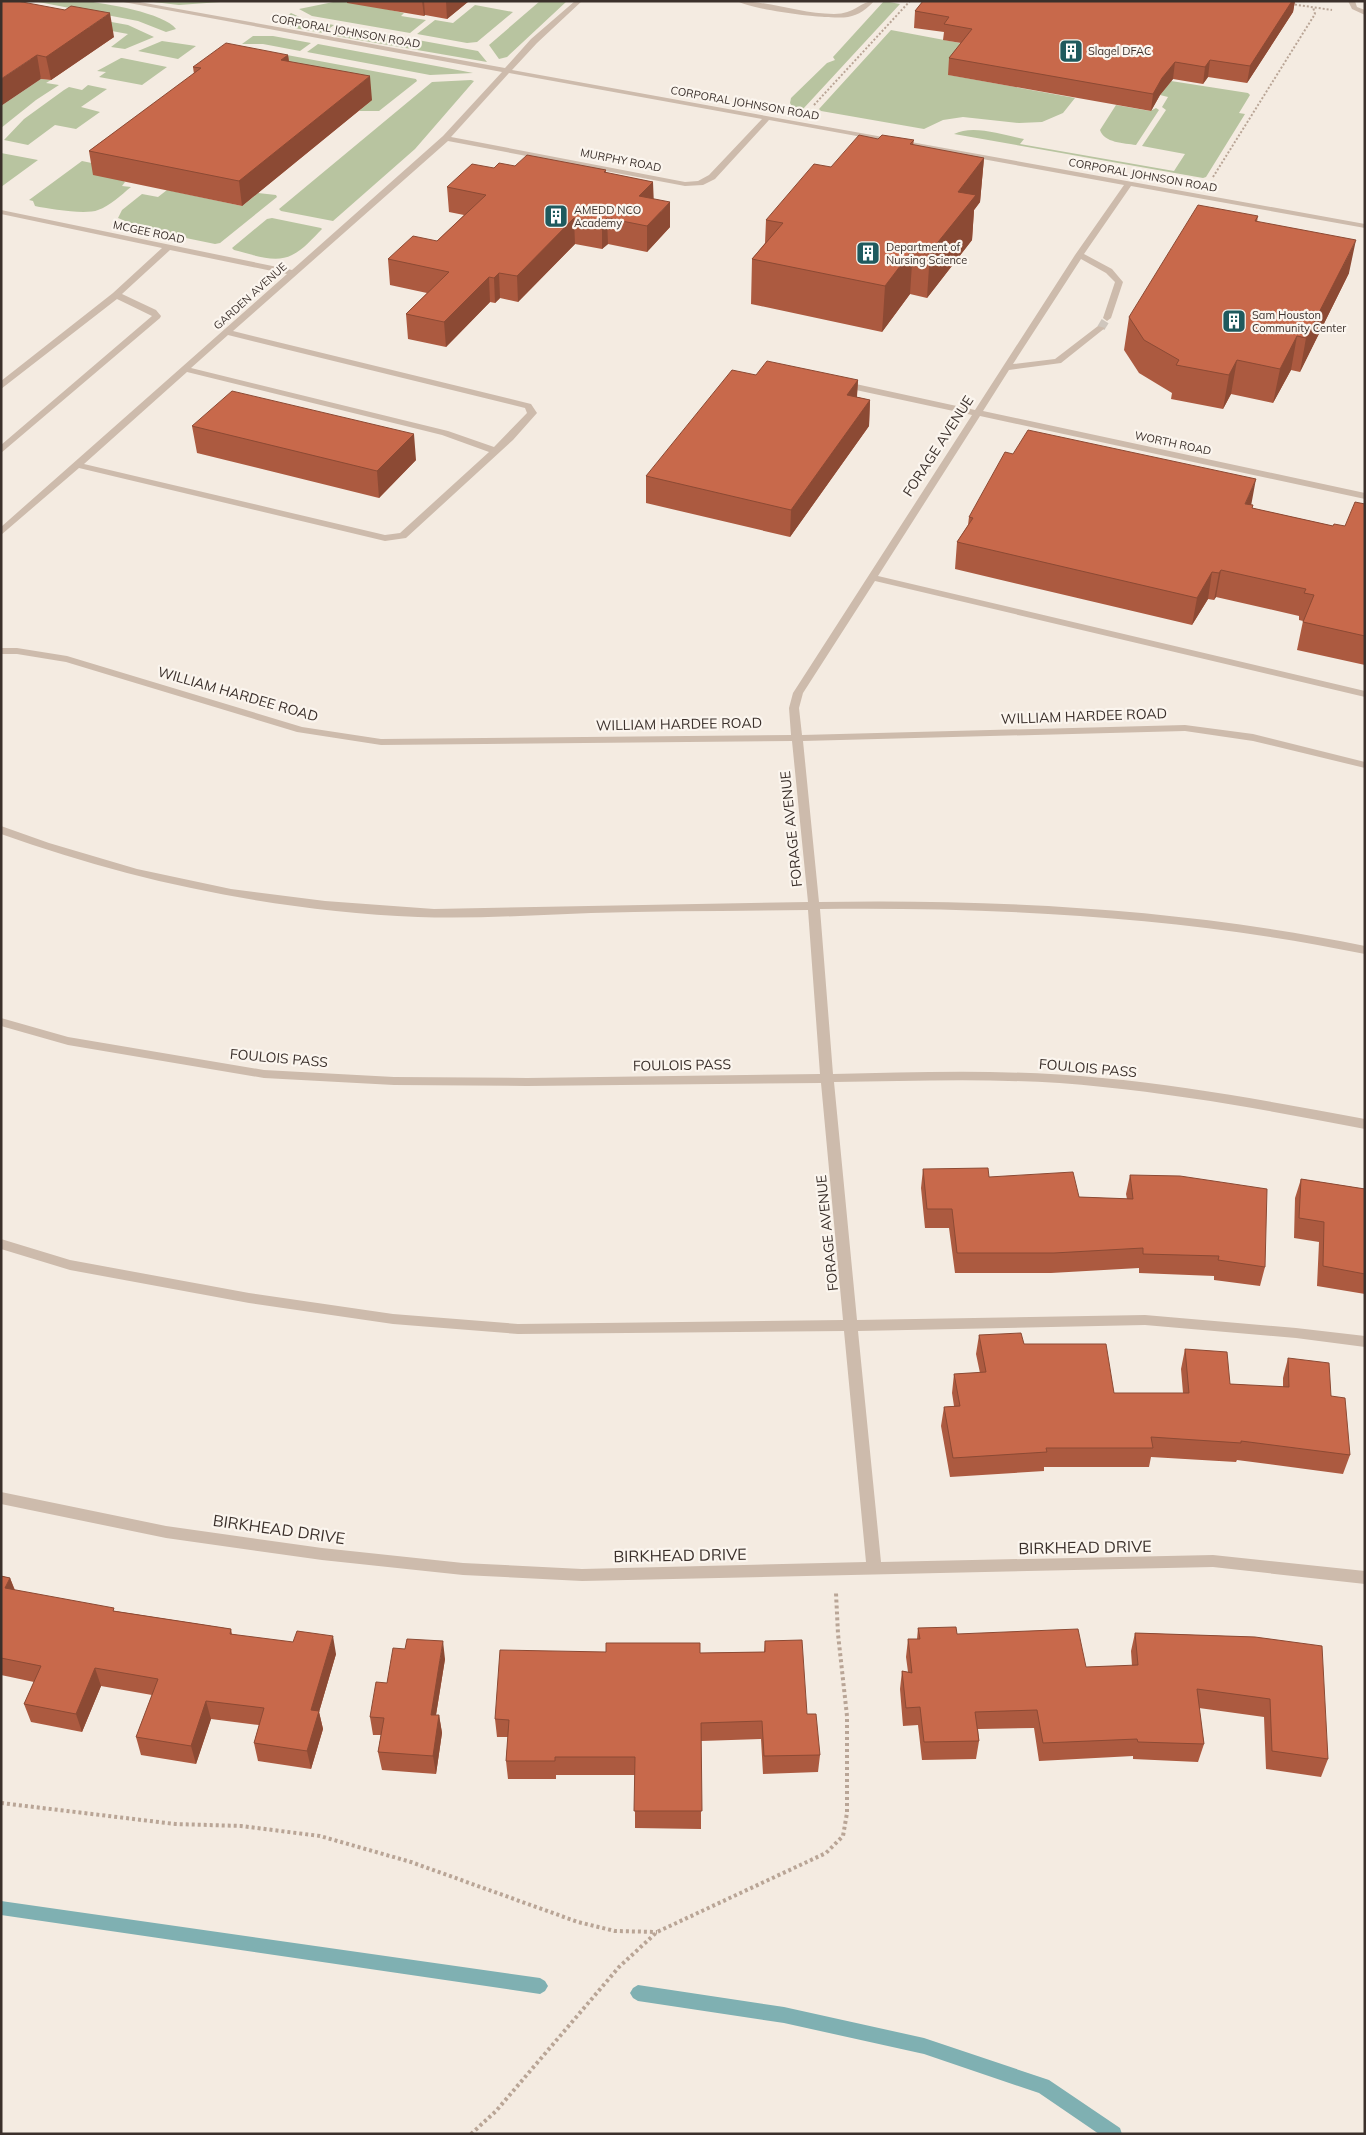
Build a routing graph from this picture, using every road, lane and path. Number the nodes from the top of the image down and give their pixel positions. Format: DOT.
graph roads {
  1 [pos="121,1"];
  2 [pos="579,1"];
  3 [pos="740,1"];
  4 [pos="871,1"];
  5 [pos="910,1"];
  6 [pos="1351,1"];
  7 [pos="1283,3"];
  8 [pos="1313,7"];
  9 [pos="1364,13"];
  10 [pos="508,71"];
  11 [pos="814,105"];
  12 [pos="767,118"];
  13 [pos="446,138"];
  14 [pos="1129,184"];
  15 [pos="1201,197"];
  16 [pos="1,212"];
  17 [pos="1365,226"];
  18 [pos="168,247"];
  19 [pos="1079,255"];
  20 [pos="292,274"];
  21 [pos="116,295"];
  22 [pos="1107,318"];
  23 [pos="1101,328"];
  24 [pos="226,332"];
  25 [pos="1007,368"];
  26 [pos="184,369"];
  27 [pos="835,382"];
  28 [pos="1,386"];
  29 [pos="977,413"];
  30 [pos="1,450"];
  31 [pos="495,451"];
  32 [pos="77,465"];
  33 [pos="1365,496"];
  34 [pos="1,532"];
  35 [pos="872,577"];
  36 [pos="1,651"];
  37 [pos="1365,694"];
  38 [pos="798,738"];
  39 [pos="1365,766"];
  40 [pos="1,830"];
  41 [pos="814,907"];
  42 [pos="1365,950"];
  43 [pos="1,1022"];
  44 [pos="827,1078"];
  45 [pos="1365,1124"];
  46 [pos="1,1244"];
  47 [pos="851,1325"];
  48 [pos="1365,1342"];
  49 [pos="1,1498"];
  50 [pos="874,1569"];
  51 [pos="835,1570"];
  52 [pos="1365,1578"];
  53 [pos="1,1802"];
  54 [pos="657,1932"];
  55 [pos="472,2134"];
  1 -- 10 [label="street, CORPORAL JOHNSON ROAD"];
  2 -- 10 [label="street, GARDEN AVENUE"];
  3 -- 4 [label="street"];
  5 -- 11 [label="path"];
  6 -- 9 [label="street"];
  7 -- 8 [label="path"];
  8 -- 9 [label="path"];
  8 -- 15 [label="path"];
  10 -- 12 [label="street, CORPORAL JOHNSON ROAD"];
  10 -- 13 [label="street, GARDEN AVENUE"];
  12 -- 13 [label="street, MURPHY ROAD"];
  12 -- 14 [label="street, CORPORAL JOHNSON ROAD"];
  13 -- 20 [label="street, GARDEN AVENUE"];
  14 -- 15 [label="street, CORPORAL JOHNSON ROAD"];
  14 -- 19 [label="street, FORAGE AVENUE"];
  15 -- 17 [label="street, CORPORAL JOHNSON ROAD"];
  16 -- 18 [label="street, MCGEE ROAD"];
  18 -- 20 [label="street, MCGEE ROAD"];
  18 -- 21 [label="street"];
  19 -- 22 [label="street"];
  19 -- 25 [label="street, FORAGE AVENUE"];
  20 -- 24 [label="street, GARDEN AVENUE"];
  21 -- 28 [label="street"];
  21 -- 30 [label="street"];
  23 -- 25 [label="street"];
  24 -- 26 [label="street, GARDEN AVENUE"];
  24 -- 31 [label="street"];
  25 -- 29 [label="street, FORAGE AVENUE"];
  26 -- 31 [label="street"];
  26 -- 32 [label="street, GARDEN AVENUE"];
  27 -- 29 [label="street, WORTH ROAD"];
  29 -- 33 [label="street, WORTH ROAD"];
  29 -- 35 [label="street, FORAGE AVENUE"];
  31 -- 32 [label="street"];
  32 -- 34 [label="street, GARDEN AVENUE"];
  35 -- 37 [label="street"];
  35 -- 38 [label="street, FORAGE AVENUE"];
  36 -- 38 [label="street, WILLIAM HARDEE ROAD"];
  38 -- 39 [label="street, WILLIAM HARDEE ROAD"];
  38 -- 41 [label="street, FORAGE AVENUE"];
  40 -- 41 [label="street"];
  41 -- 42 [label="street"];
  41 -- 44 [label="street, FORAGE AVENUE"];
  43 -- 44 [label="street, FOULOIS PASS"];
  44 -- 45 [label="street, FOULOIS PASS"];
  44 -- 47 [label="street, FORAGE AVENUE"];
  46 -- 47 [label="street"];
  47 -- 48 [label="street"];
  47 -- 50 [label="street, FORAGE AVENUE"];
  49 -- 51 [label="street, BIRKHEAD DRIVE"];
  50 -- 51 [label="street, BIRKHEAD DRIVE"];
  50 -- 52 [label="street, BIRKHEAD DRIVE"];
  51 -- 54 [label="path"];
  53 -- 54 [label="path"];
  54 -- 55 [label="path"];
}
